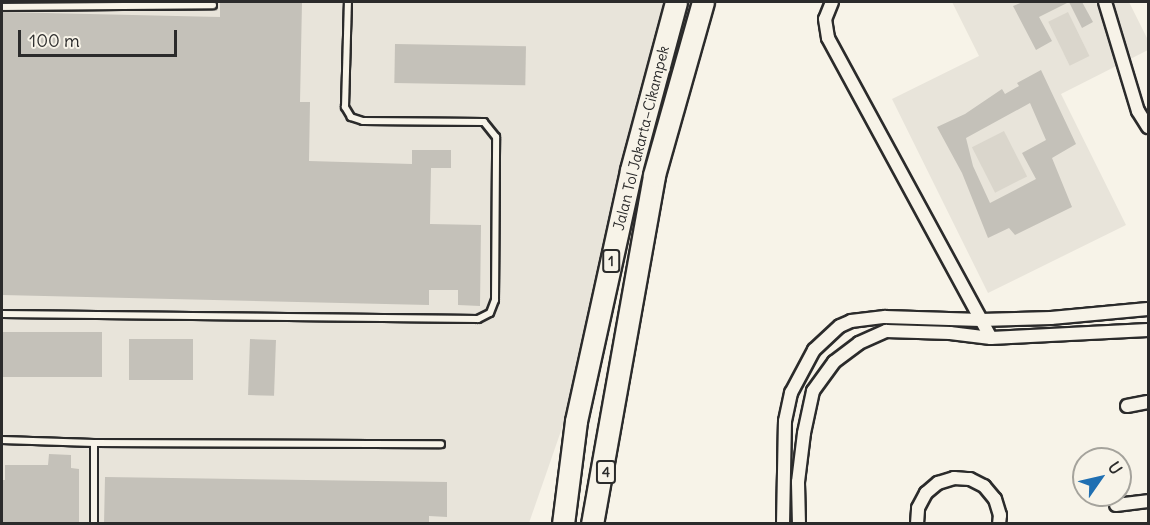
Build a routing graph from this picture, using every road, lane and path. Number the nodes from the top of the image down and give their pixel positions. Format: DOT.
graph roads {
  1 [pos="348,2"];
  2 [pos="676,2"];
  3 [pos="703,2"];
  4 [pos="832,2"];
  5 [pos="1105,2"];
  6 [pos="213,5"];
  7 [pos="2,7"];
  8 [pos="1149,127"];
  9 [pos="1149,309"];
  10 [pos="2,314"];
  11 [pos="981,320"];
  12 [pos="1149,330"];
  13 [pos="991,338"];
  14 [pos="1149,402"];
  15 [pos="1128,406"];
  16 [pos="610,420"];
  17 [pos="2,440"];
  18 [pos="94,443"];
  19 [pos="441,444"];
  20 [pos="1149,501"];
  21 [pos="1132,503"];
  22 [pos="94,524"];
  23 [pos="563,524"];
  24 [pos="592,524"];
  25 [pos="602,524"];
  26 [pos="783,524"];
  27 [pos="799,524"];
  28 [pos="917,524"];
  29 [pos="999,524"];
  1 -- 10 [label="lane"];
  2 -- 23 [label="highway, Jalan Tol Jakarta–Cikampek / 1"];
  3 -- 16 [label="highway, Jalan Tol Jakarta–Cikampek / 1"];
  4 -- 11 [label="street"];
  5 -- 8 [label="street"];
  6 -- 7 [label="lane"];
  9 -- 11 [label="street"];
  11 -- 13 [label="street"];
  11 -- 26 [label="street"];
  12 -- 13 [label="street"];
  13 -- 27 [label="street"];
  14 -- 15 [label="street"];
  16 -- 24 [label="highway, Jalan Tol Jakarta–Cikampek / 1"];
  16 -- 25 [label="highway, 4"];
  17 -- 18 [label="lane"];
  18 -- 19 [label="lane"];
  18 -- 22 [label="lane"];
  20 -- 21 [label="street"];
  28 -- 29 [label="street"];
}
